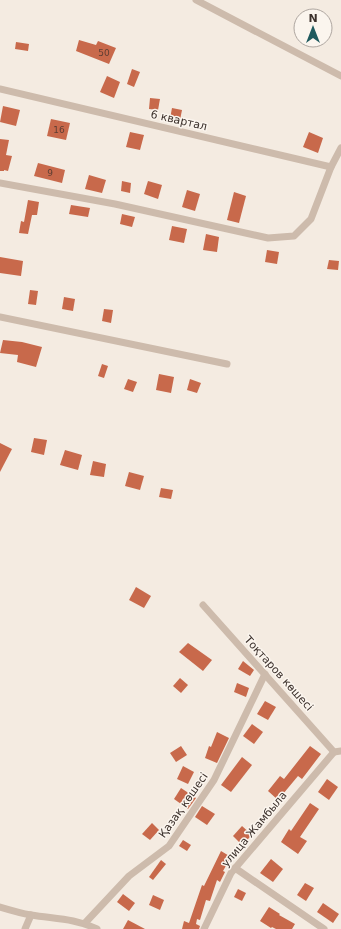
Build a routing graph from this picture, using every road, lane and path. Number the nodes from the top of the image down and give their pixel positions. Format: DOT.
graph roads {
  1 [pos="196,0"];
  2 [pos="341,76"];
  3 [pos="0,89"];
  4 [pos="341,148"];
  5 [pos="331,167"];
  6 [pos="0,183"];
  7 [pos="0,317"];
  8 [pos="227,364"];
  9 [pos="203,604"];
  10 [pos="265,674"];
  11 [pos="338,751"];
  12 [pos="235,868"];
  13 [pos="0,908"];
  14 [pos="31,915"];
  15 [pos="85,923"];
  16 [pos="25,929"];
  17 [pos="97,929"];
  18 [pos="204,929"];
  19 [pos="324,929"];
  1 -- 2 [label="street"];
  3 -- 5 [label="street, 6 квартал"];
  4 -- 5 [label="street"];
  5 -- 6 [label="street"];
  7 -- 8 [label="street"];
  9 -- 10 [label="street, Тоқтаров көшесі"];
  10 -- 11 [label="street, Тоқтаров көшесі"];
  10 -- 15 [label="street, Қазақ көшесі"];
  11 -- 12 [label="street, улица Жамбыла"];
  12 -- 18 [label="street, улица Жамбыла"];
  12 -- 19 [label="street"];
  13 -- 14 [label="street"];
  14 -- 15 [label="street"];
  14 -- 16 [label="street"];
  15 -- 17 [label="street"];
}
